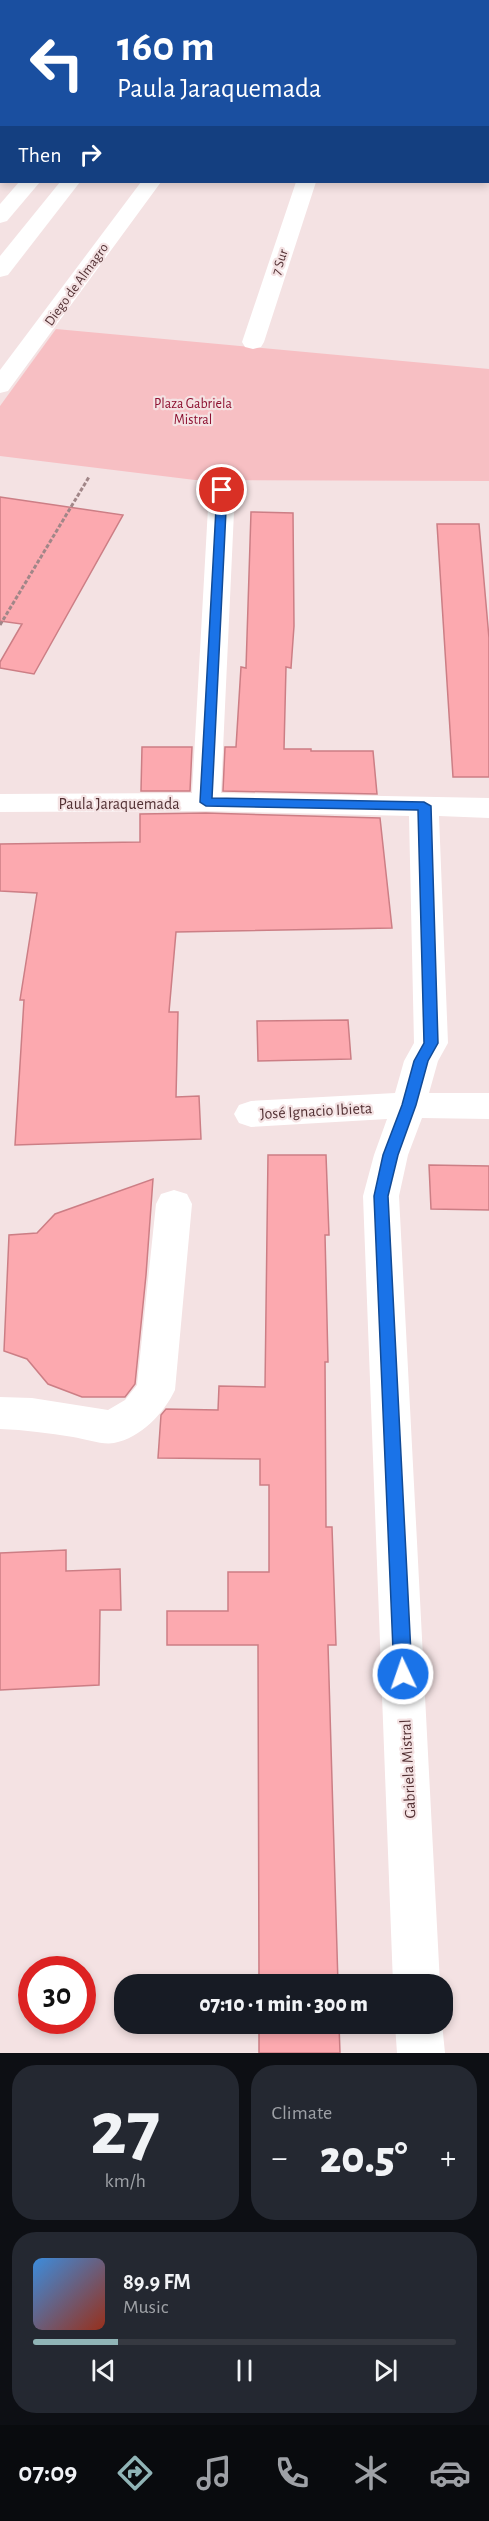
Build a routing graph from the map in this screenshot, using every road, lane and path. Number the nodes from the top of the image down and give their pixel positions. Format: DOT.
graph roads {
  1 [pos="29,183"];
  2 [pos="69,183"];
  3 [pos="150,183"];
  4 [pos="306,183"];
  5 [pos="0,217"];
  6 [pos="0,270"];
  7 [pos="253,342"];
  8 [pos="0,386"];
  9 [pos="89,477"];
  10 [pos="222,490"];
  11 [pos="0,625"];
  12 [pos="206,802"];
  13 [pos="0,803"];
  14 [pos="424,806"];
  15 [pos="489,808"];
  16 [pos="409,1105"];
  17 [pos="489,1106"];
  18 [pos="251,1114"];
  19 [pos="174,1204"];
  20 [pos="0,1413"];
  21 [pos="417,1974"];
  22 [pos="420,2034"];
  23 [pos="421,2053"];
  1 -- 5 [label="main road"];
  2 -- 6 [label="main road"];
  3 -- 8 [label="main road, Diego de Almagro"];
  4 -- 7 [label="main road, 7 Sur"];
  9 -- 11 [label="path"];
  10 -- 12 [label="main road"];
  12 -- 13 [label="main road, Paula Jaraquemada"];
  12 -- 14 [label="main road, Paula Jaraquemada"];
  14 -- 15 [label="main road, Paula Jaraquemada"];
  14 -- 16 [label="main road, Gabriela Mistral"];
  16 -- 17 [label="main road, José Ignacio Ibieta"];
  16 -- 18 [label="main road, José Ignacio Ibieta"];
  16 -- 21 [label="main road, Gabriela Mistral"];
  19 -- 20 [label="main road"];
  22 -- 23 [label="main road"];
}
